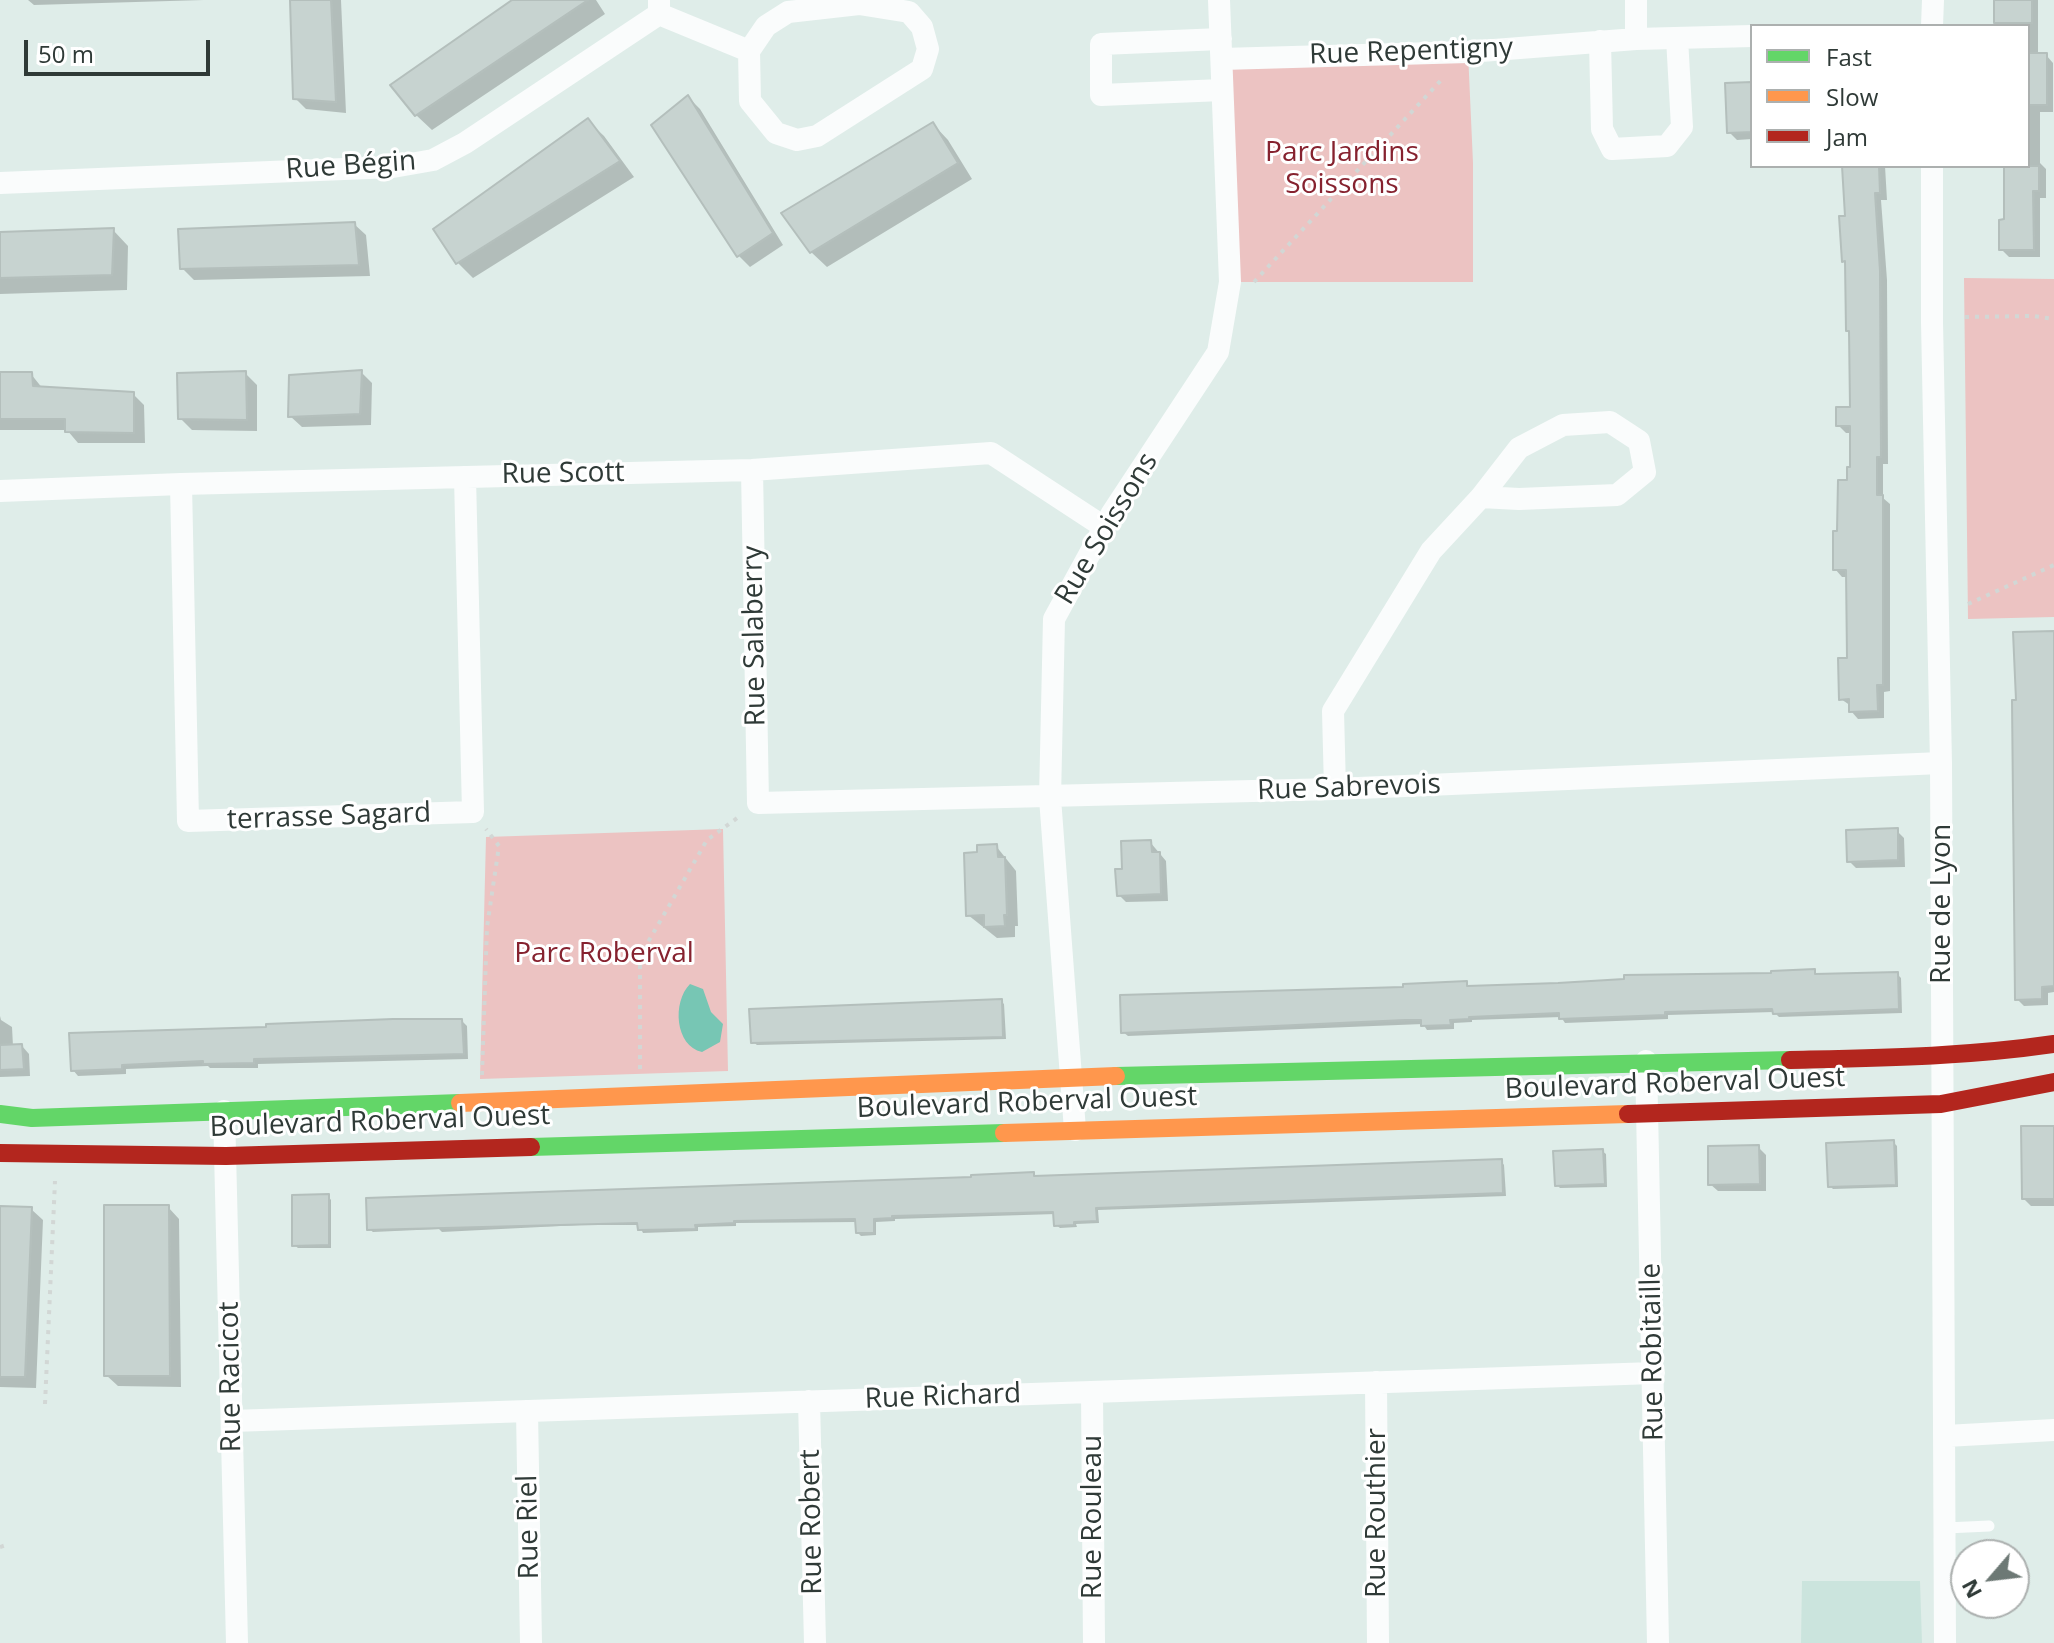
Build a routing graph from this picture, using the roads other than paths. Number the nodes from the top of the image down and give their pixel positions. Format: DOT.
graph roads {
  1 [pos="1219,0"];
  2 [pos="1636,0"];
  3 [pos="1933,0"];
  4 [pos="659,7"];
  5 [pos="1932,24"];
  6 [pos="1750,36"];
  7 [pos="1677,38"];
  8 [pos="1636,39"];
  9 [pos="1600,41"];
  10 [pos="1221,49"];
  11 [pos="749,51"];
  12 [pos="1222,90"];
  13 [pos="1932,168"];
  14 [pos="0,183"];
  15 [pos="752,470"];
  16 [pos="465,477"];
  17 [pos="181,484"];
  18 [pos="0,491"];
  19 [pos="1481,497"];
  20 [pos="1104,527"];
  21 [pos="1941,763"];
  22 [pos="1335,789"];
  23 [pos="1050,798"];
  24 [pos="758,803"];
  25 [pos="2054,1044"];
  26 [pos="1942,1056"];
  27 [pos="1646,1061"];
  28 [pos="1072,1078"];
  29 [pos="2054,1082"];
  30 [pos="1941,1104"];
  31 [pos="224,1111"];
  32 [pos="1646,1113"];
  33 [pos="0,1114"];
  34 [pos="1075,1130"];
  35 [pos="0,1153"];
  36 [pos="226,1156"];
  37 [pos="1654,1373"];
  38 [pos="1376,1382"];
  39 [pos="1092,1392"];
  40 [pos="809,1401"];
  41 [pos="527,1411"];
  42 [pos="232,1421"];
  43 [pos="2054,1430"];
  44 [pos="1946,1436"];
  45 [pos="1989,1526"];
  46 [pos="1946,1528"];
  47 [pos="237,1643"];
  48 [pos="531,1643"];
  49 [pos="815,1643"];
  50 [pos="1094,1643"];
  51 [pos="1378,1643"];
  52 [pos="1658,1643"];
  53 [pos="1945,1643"];
  1 -- 10 [label="street, Rue Soissons"];
  2 -- 8 [label="street"];
  3 -- 5 [label="street"];
  4 -- 11 [label="street, Rue Bégin"];
  4 -- 14 [label="street, Rue Bégin"];
  6 -- 7 [label="street, Rue Repentigny"];
  7 -- 8 [label="street, Rue Repentigny"];
  7 -- 9 [label="street"];
  8 -- 9 [label="street, Rue Repentigny"];
  9 -- 10 [label="street, Rue Repentigny"];
  10 -- 12 [label="street, Rue Soissons"];
  10 -- 12 [label="street"];
  11 -- 11 [label="street"];
  12 -- 20 [label="street, Rue Soissons"];
  13 -- 21 [label="street, Rue de Lyon"];
  15 -- 16 [label="street, Rue Scott"];
  15 -- 20 [label="street, Rue Scott"];
  15 -- 24 [label="street, Rue Salaberry"];
  16 -- 17 [label="street, Rue Scott"];
  16 -- 17 [label="street, terrasse Sagard"];
  17 -- 18 [label="street, Rue Scott"];
  19 -- 19 [label="street"];
  19 -- 22 [label="street"];
  20 -- 23 [label="street, Rue Soissons"];
  21 -- 22 [label="street, Rue Sabrevois"];
  21 -- 26 [label="street, Rue de Lyon"];
  22 -- 23 [label="street, Rue Sabrevois"];
  23 -- 24 [label="street, Rue Sabrevois"];
  23 -- 28 [label="street, Rue Soissons"];
  25 -- 26 [label="street, Boulevard Roberval Ouest"];
  26 -- 27 [label="street, Boulevard Roberval Ouest"];
  26 -- 30 [label="street, Rue de Lyon"];
  27 -- 28 [label="street, Boulevard Roberval Ouest"];
  27 -- 32 [label="street, Rue Robitaille"];
  28 -- 31 [label="street, Boulevard Roberval Ouest"];
  28 -- 34 [label="street, Rue Soissons"];
  29 -- 30 [label="street, Boulevard Roberval Ouest"];
  30 -- 32 [label="street, Boulevard Roberval Ouest"];
  30 -- 44 [label="street, Rue de Lyon"];
  31 -- 33 [label="street, Boulevard Roberval Ouest"];
  31 -- 36 [label="street, Rue Racicot"];
  32 -- 34 [label="street, Boulevard Roberval Ouest"];
  32 -- 37 [label="street, Rue Robitaille"];
  34 -- 36 [label="street, Boulevard Roberval Ouest"];
  35 -- 36 [label="street, Boulevard Roberval Ouest"];
  36 -- 42 [label="street, Rue Racicot"];
  37 -- 38 [label="street, Rue Richard"];
  37 -- 52 [label="street, Rue Robitaille"];
  38 -- 39 [label="street, Rue Richard"];
  38 -- 51 [label="street, Rue Routhier"];
  39 -- 40 [label="street, Rue Richard"];
  39 -- 50 [label="street, Rue Rouleau"];
  40 -- 41 [label="street, Rue Richard"];
  40 -- 49 [label="street, Rue Robert"];
  41 -- 42 [label="street, Rue Richard"];
  41 -- 48 [label="street, Rue Riel"];
  42 -- 47 [label="street, Rue Racicot"];
  43 -- 44 [label="street"];
  44 -- 46 [label="street, Rue de Lyon"];
  45 -- 46 [label="lane"];
  46 -- 53 [label="street, Rue de Lyon"];
}
